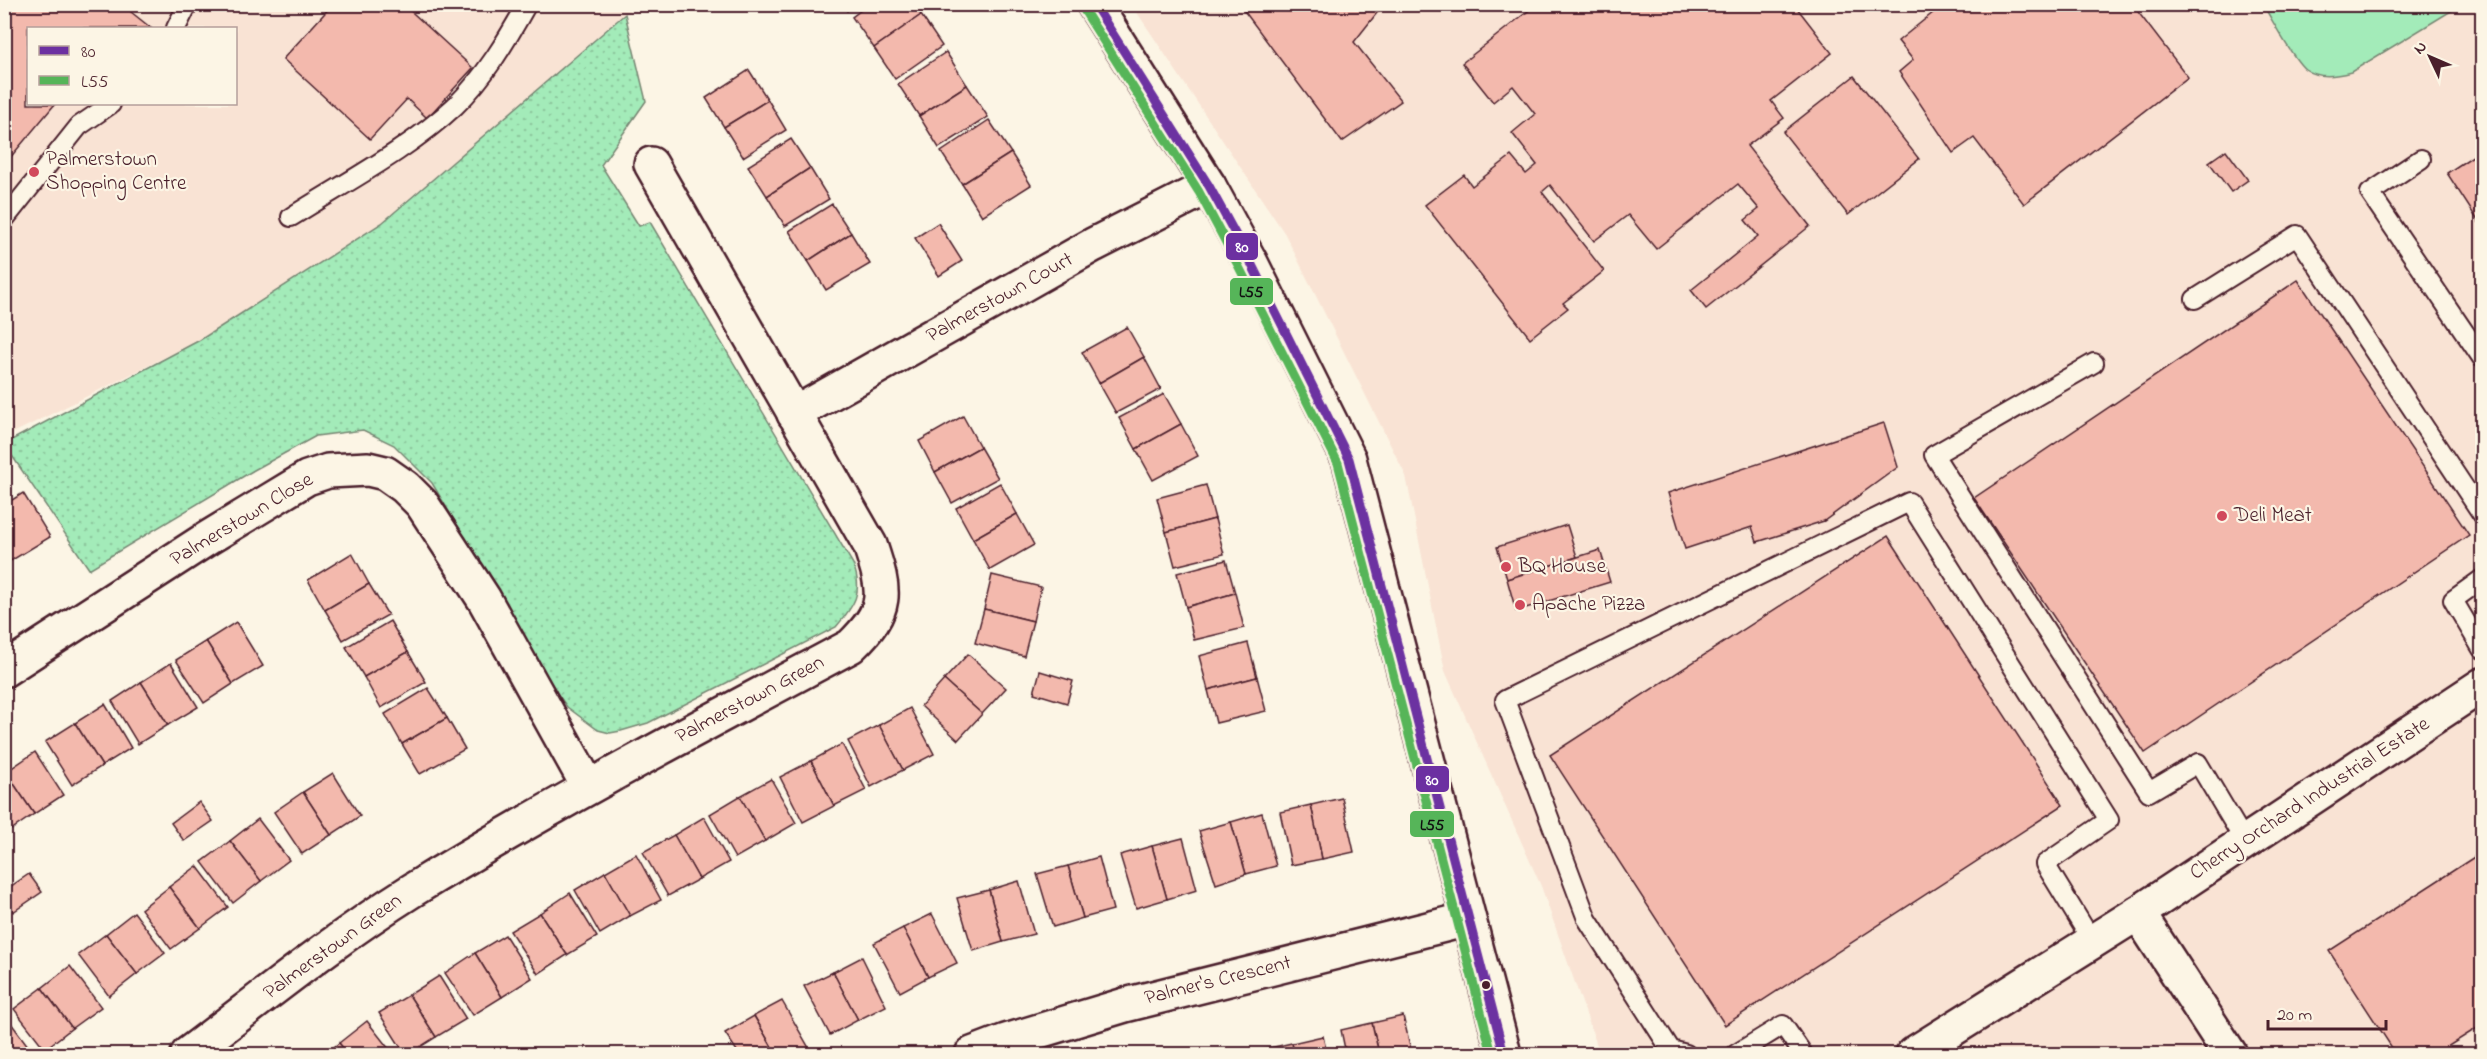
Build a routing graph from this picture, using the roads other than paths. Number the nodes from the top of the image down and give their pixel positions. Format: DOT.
graph roads {
  1 [pos="188,4"];
  2 [pos="527,4"];
  3 [pos="1095,4"];
  4 [pos="176,27"];
  5 [pos="110,105"];
  6 [pos="2421,159"];
  7 [pos="651,164"];
  8 [pos="1209,186"];
  9 [pos="291,217"];
  10 [pos="4,220"];
  11 [pos="2195,299"];
  12 [pos="2482,358"];
  13 [pos="2094,363"];
  14 [pos="794,414"];
  15 [pos="2482,514"];
  16 [pos="2482,579"];
  17 [pos="2482,649"];
  18 [pos="4,670"];
  19 [pos="2482,685"];
  20 [pos="588,786"];
  21 [pos="2245,842"];
  22 [pos="2138,913"];
  23 [pos="1468,919"];
  24 [pos="2092,941"];
  25 [pos="188,1054"];
  26 [pos="972,1054"];
  27 [pos="1504,1054"];
  28 [pos="1686,1054"];
  29 [pos="1736,1054"];
  30 [pos="1803,1054"];
  31 [pos="1913,1054"];
  32 [pos="2230,1054"];
  1 -- 4 [label="lane"];
  2 -- 9 [label="lane"];
  3 -- 8 [label="street"];
  5 -- 10 [label="lane"];
  6 -- 12 [label="lane"];
  7 -- 14 [label="street, Palmerstown Green"];
  8 -- 14 [label="street, Palmerstown Court"];
  8 -- 23 [label="street"];
  11 -- 15 [label="lane"];
  13 -- 21 [label="lane"];
  14 -- 20 [label="street, Palmerstown Green"];
  16 -- 17 [label="lane"];
  18 -- 20 [label="street, Palmerstown Close"];
  19 -- 21 [label="street, Cherry Orchard Industrial Estate"];
  20 -- 25 [label="street, Palmerstown Green"];
  21 -- 22 [label="street, Cherry Orchard Industrial Estate"];
  22 -- 24 [label="street, Cherry Orchard Industrial Estate"];
  22 -- 32 [label="street"];
  23 -- 26 [label="street, Palmer's Crescent"];
  23 -- 27 [label="street"];
  24 -- 28 [label="lane"];
  24 -- 31 [label="street, Cherry Orchard Industrial Estate"];
  29 -- 30 [label="lane"];
}
